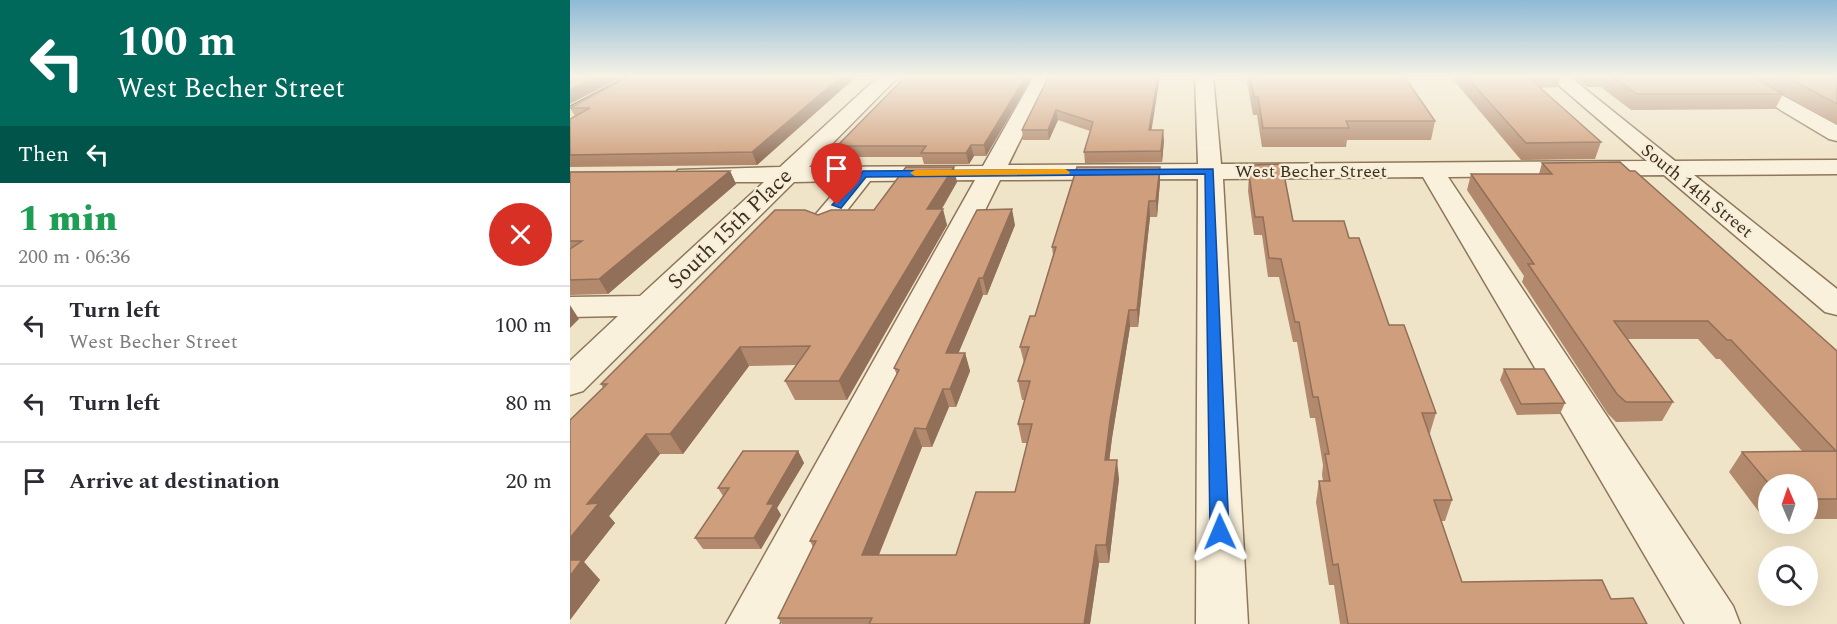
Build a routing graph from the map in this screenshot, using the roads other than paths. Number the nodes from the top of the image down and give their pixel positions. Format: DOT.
graph roads {
  1 [pos="588,105"];
  2 [pos="860,105"];
  3 [pos="1028,105"];
  4 [pos="1206,105"];
  5 [pos="1593,105"];
  6 [pos="1785,105"];
  7 [pos="570,115"];
  8 [pos="1837,134"];
  9 [pos="1837,167"];
  10 [pos="1670,168"];
  11 [pos="1210,171"];
  12 [pos="1432,171"];
  13 [pos="992,173"];
  14 [pos="788,174"];
  15 [pos="863,174"];
  16 [pos="665,175"];
  17 [pos="824,221"];
  18 [pos="1837,305"];
  19 [pos="650,306"];
  20 [pos="570,307"];
  21 [pos="570,381"];
  22 [pos="752,624"];
  23 [pos="1222,624"];
  24 [pos="1714,624"];
  1 -- 7 [label="main road"];
  2 -- 14 [label="street, South 15th Place"];
  3 -- 13 [label="street"];
  4 -- 11 [label="street"];
  5 -- 10 [label="street, South 14th Street"];
  6 -- 8 [label="street"];
  9 -- 10 [label="street, West Becher Street"];
  10 -- 12 [label="street, West Becher Street"];
  10 -- 18 [label="street, South 14th Street"];
  11 -- 12 [label="street, West Becher Street"];
  11 -- 13 [label="street, West Becher Street"];
  11 -- 23 [label="street"];
  12 -- 24 [label="street"];
  13 -- 15 [label="street, West Becher Street"];
  13 -- 22 [label="street"];
  14 -- 15 [label="street, West Becher Street"];
  14 -- 16 [label="street, West Becher Street"];
  14 -- 19 [label="street, South 15th Place"];
  15 -- 17 [label="street"];
  19 -- 20 [label="street"];
  19 -- 21 [label="street, South 15th Place"];
}
